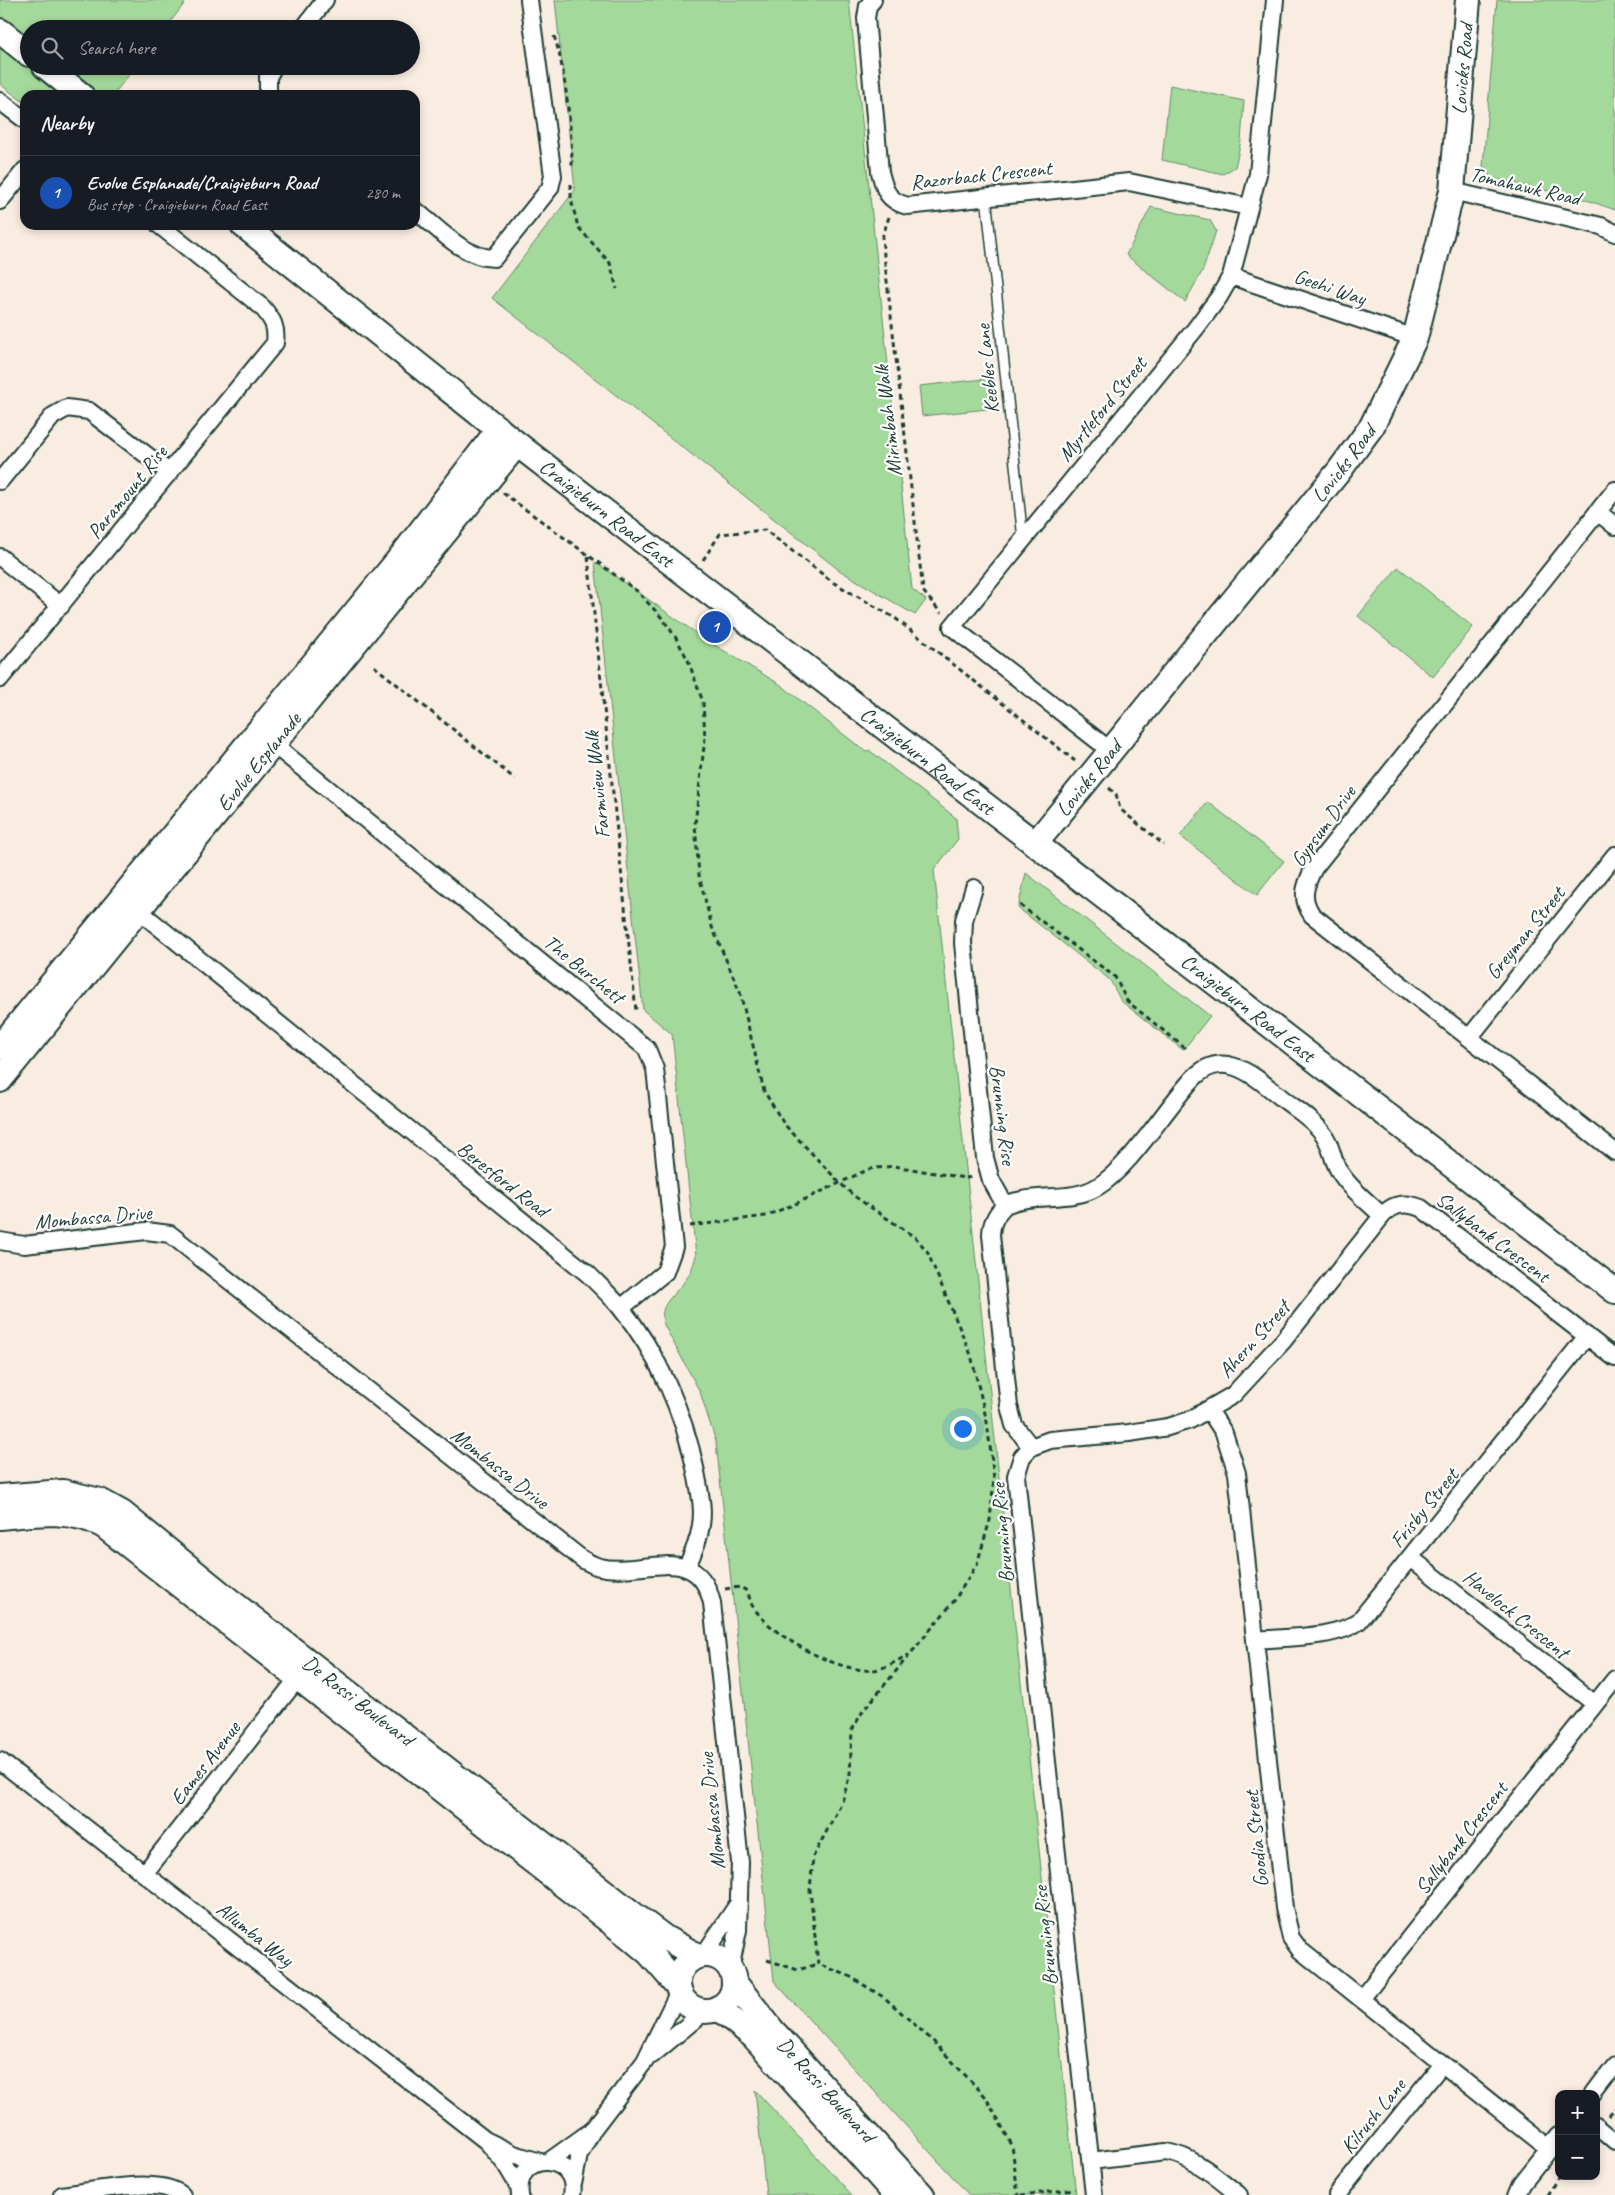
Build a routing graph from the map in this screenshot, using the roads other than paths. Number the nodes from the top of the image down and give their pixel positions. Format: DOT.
graph roads {
  1 [pos="325,0"];
  2 [pos="529,0"];
  3 [pos="873,0"];
  4 [pos="1275,0"];
  5 [pos="1468,0"];
  6 [pos="310,20"];
  7 [pos="0,31"];
  8 [pos="20,47"];
  9 [pos="56,75"];
  10 [pos="269,75"];
  11 [pos="75,90"];
  12 [pos="268,90"];
  13 [pos="0,101"];
  14 [pos="20,116"];
  15 [pos="20,176"];
  16 [pos="1452,191"];
  17 [pos="986,196"];
  18 [pos="0,201"];
  19 [pos="1249,206"];
  20 [pos="420,214"];
  21 [pos="165,230"];
  22 [pos="250,230"];
  23 [pos="1615,233"];
  24 [pos="1231,276"];
  25 [pos="1415,338"];
  26 [pos="499,429"];
  27 [pos="517,444"];
  28 [pos="170,473"];
  29 [pos="0,481"];
  30 [pos="1615,490"];
  31 [pos="1598,512"];
  32 [pos="1615,526"];
  33 [pos="1023,539"];
  34 [pos="0,557"];
  35 [pos="60,606"];
  36 [pos="0,678"];
  37 [pos="265,738"];
  38 [pos="1111,751"];
  39 [pos="1035,844"];
  40 [pos="1615,855"];
  41 [pos="974,888"];
  42 [pos="131,904"];
  43 [pos="1469,1038"];
  44 [pos="0,1046"];
  45 [pos="0,1080"];
  46 [pos="1615,1152"];
  47 [pos="1005,1206"];
  48 [pos="1382,1216"];
  49 [pos="0,1241"];
  50 [pos="1615,1291"];
  51 [pos="621,1308"];
  52 [pos="1587,1336"];
  53 [pos="1615,1358"];
  54 [pos="1209,1410"];
  55 [pos="1031,1447"];
  56 [pos="0,1498"];
  57 [pos="0,1516"];
  58 [pos="1411,1558"];
  59 [pos="686,1568"];
  60 [pos="1255,1640"];
  61 [pos="298,1678"];
  62 [pos="1615,1679"];
  63 [pos="1595,1704"];
  64 [pos="0,1761"];
  65 [pos="144,1874"];
  66 [pos="738,1904"];
  67 [pos="701,1956"];
  68 [pos="732,1976"];
  69 [pos="678,1988"];
  70 [pos="1361,1999"];
  71 [pos="712,2010"];
  72 [pos="645,2061"];
  73 [pos="1442,2064"];
  74 [pos="1615,2066"];
  75 [pos="1596,2090"];
  76 [pos="1600,2128"];
  77 [pos="593,2129"];
  78 [pos="485,2140"];
  79 [pos="1615,2140"];
  80 [pos="1554,2142"];
  81 [pos="1090,2161"];
  82 [pos="544,2162"];
  83 [pos="520,2191"];
  84 [pos="1093,2191"];
  85 [pos="573,2192"];
  86 [pos="62,2195"];
  87 [pos="182,2195"];
  88 [pos="896,2195"];
  89 [pos="922,2195"];
  90 [pos="1239,2195"];
  91 [pos="1337,2195"];
  92 [pos="1518,2195"];
  1 -- 6 [label="street"];
  2 -- 20 [label="street"];
  3 -- 17 [label="street, Razorback Crescent"];
  4 -- 19 [label="street, Myrtleford Street"];
  5 -- 16 [label="street, Lovicks Road"];
  7 -- 8 [label="street"];
  9 -- 11 [label="street"];
  10 -- 12 [label="street"];
  13 -- 14 [label="street"];
  15 -- 18 [label="street"];
  16 -- 23 [label="street, Tomahawk Road"];
  16 -- 25 [label="street, Lovicks Road"];
  17 -- 19 [label="street, Razorback Crescent"];
  17 -- 33 [label="lane, Keebles Lane"];
  19 -- 24 [label="street, Myrtleford Street"];
  21 -- 28 [label="street, Paramount Rise"];
  22 -- 26 [label="street, Craigieburn Road East"];
  24 -- 25 [label="street, Geehi Way"];
  24 -- 33 [label="street, Myrtleford Street"];
  25 -- 38 [label="street, Lovicks Road"];
  26 -- 27 [label="street, Craigieburn Road East"];
  26 -- 37 [label="street, Evolve Esplanade"];
  27 -- 37 [label="street, Evolve Esplanade"];
  27 -- 39 [label="street, Craigieburn Road East"];
  28 -- 29 [label="street"];
  28 -- 35 [label="street, Paramount Rise"];
  30 -- 31 [label="street, Gypsum Drive"];
  31 -- 32 [label="street"];
  31 -- 43 [label="street, Gypsum Drive"];
  33 -- 38 [label="street, Myrtleford Street"];
  34 -- 35 [label="street"];
  35 -- 36 [label="street, Paramount Rise"];
  37 -- 42 [label="street, Evolve Esplanade"];
  37 -- 51 [label="street, The Burchett"];
  38 -- 39 [label="street, Lovicks Road"];
  39 -- 50 [label="street, Craigieburn Road East"];
  40 -- 43 [label="street, Greyman Street"];
  41 -- 47 [label="street, Brunning Rise"];
  42 -- 44 [label="street, Evolve Esplanade"];
  42 -- 45 [label="street, Evolve Esplanade"];
  42 -- 51 [label="street, Beresford Road"];
  43 -- 46 [label="street, Gypsum Drive"];
  47 -- 48 [label="street"];
  47 -- 55 [label="street"];
  48 -- 52 [label="street, Sallybank Crescent"];
  48 -- 54 [label="street, Ahern Street"];
  49 -- 59 [label="street, Mombassa Drive"];
  51 -- 59 [label="street, Beresford Road"];
  52 -- 53 [label="street, Sallybank Crescent"];
  52 -- 58 [label="street, Frisby Street"];
  54 -- 55 [label="street, Ahern Street"];
  54 -- 60 [label="street, Goodia Street"];
  55 -- 81 [label="street, Brunning Rise"];
  56 -- 67 [label="street, De Rossi Boulevard"];
  57 -- 61 [label="street, De Rossi Boulevard"];
  58 -- 60 [label="street, Frisby Street"];
  58 -- 63 [label="street, Havelock Crescent"];
  59 -- 66 [label="street, Mombassa Drive"];
  60 -- 70 [label="street, Goodia Street"];
  61 -- 65 [label="street, Eames Avenue"];
  61 -- 69 [label="street, De Rossi Boulevard"];
  62 -- 63 [label="street, Sallybank Crescent"];
  63 -- 70 [label="street, Sallybank Crescent"];
  64 -- 65 [label="street, Allumba Way"];
  65 -- 78 [label="street, Allumba Way"];
  66 -- 67 [label="street"];
  66 -- 68 [label="street, Mombassa Drive"];
  67 -- 68 [label="street"];
  67 -- 69 [label="street"];
  68 -- 71 [label="street"];
  68 -- 89 [label="street, De Rossi Boulevard"];
  69 -- 71 [label="street"];
  69 -- 72 [label="street"];
  70 -- 73 [label="street, Goodia Street"];
  71 -- 72 [label="street"];
  71 -- 88 [label="street, De Rossi Boulevard"];
  72 -- 77 [label="street"];
  73 -- 80 [label="street, Goodia Street"];
  73 -- 91 [label="street, Kilrush Lane"];
  74 -- 75 [label="street"];
  76 -- 79 [label="street"];
  77 -- 82 [label="street"];
  77 -- 85 [label="street"];
  78 -- 82 [label="street, Allumba Way"];
  78 -- 83 [label="street, Allumba Way"];
  80 -- 92 [label="street"];
  81 -- 84 [label="street, Brunning Rise"];
  81 -- 90 [label="street"];
  82 -- 83 [label="street"];
  82 -- 85 [label="street, Allumba Way"];
  86 -- 87 [label="street"];
}
